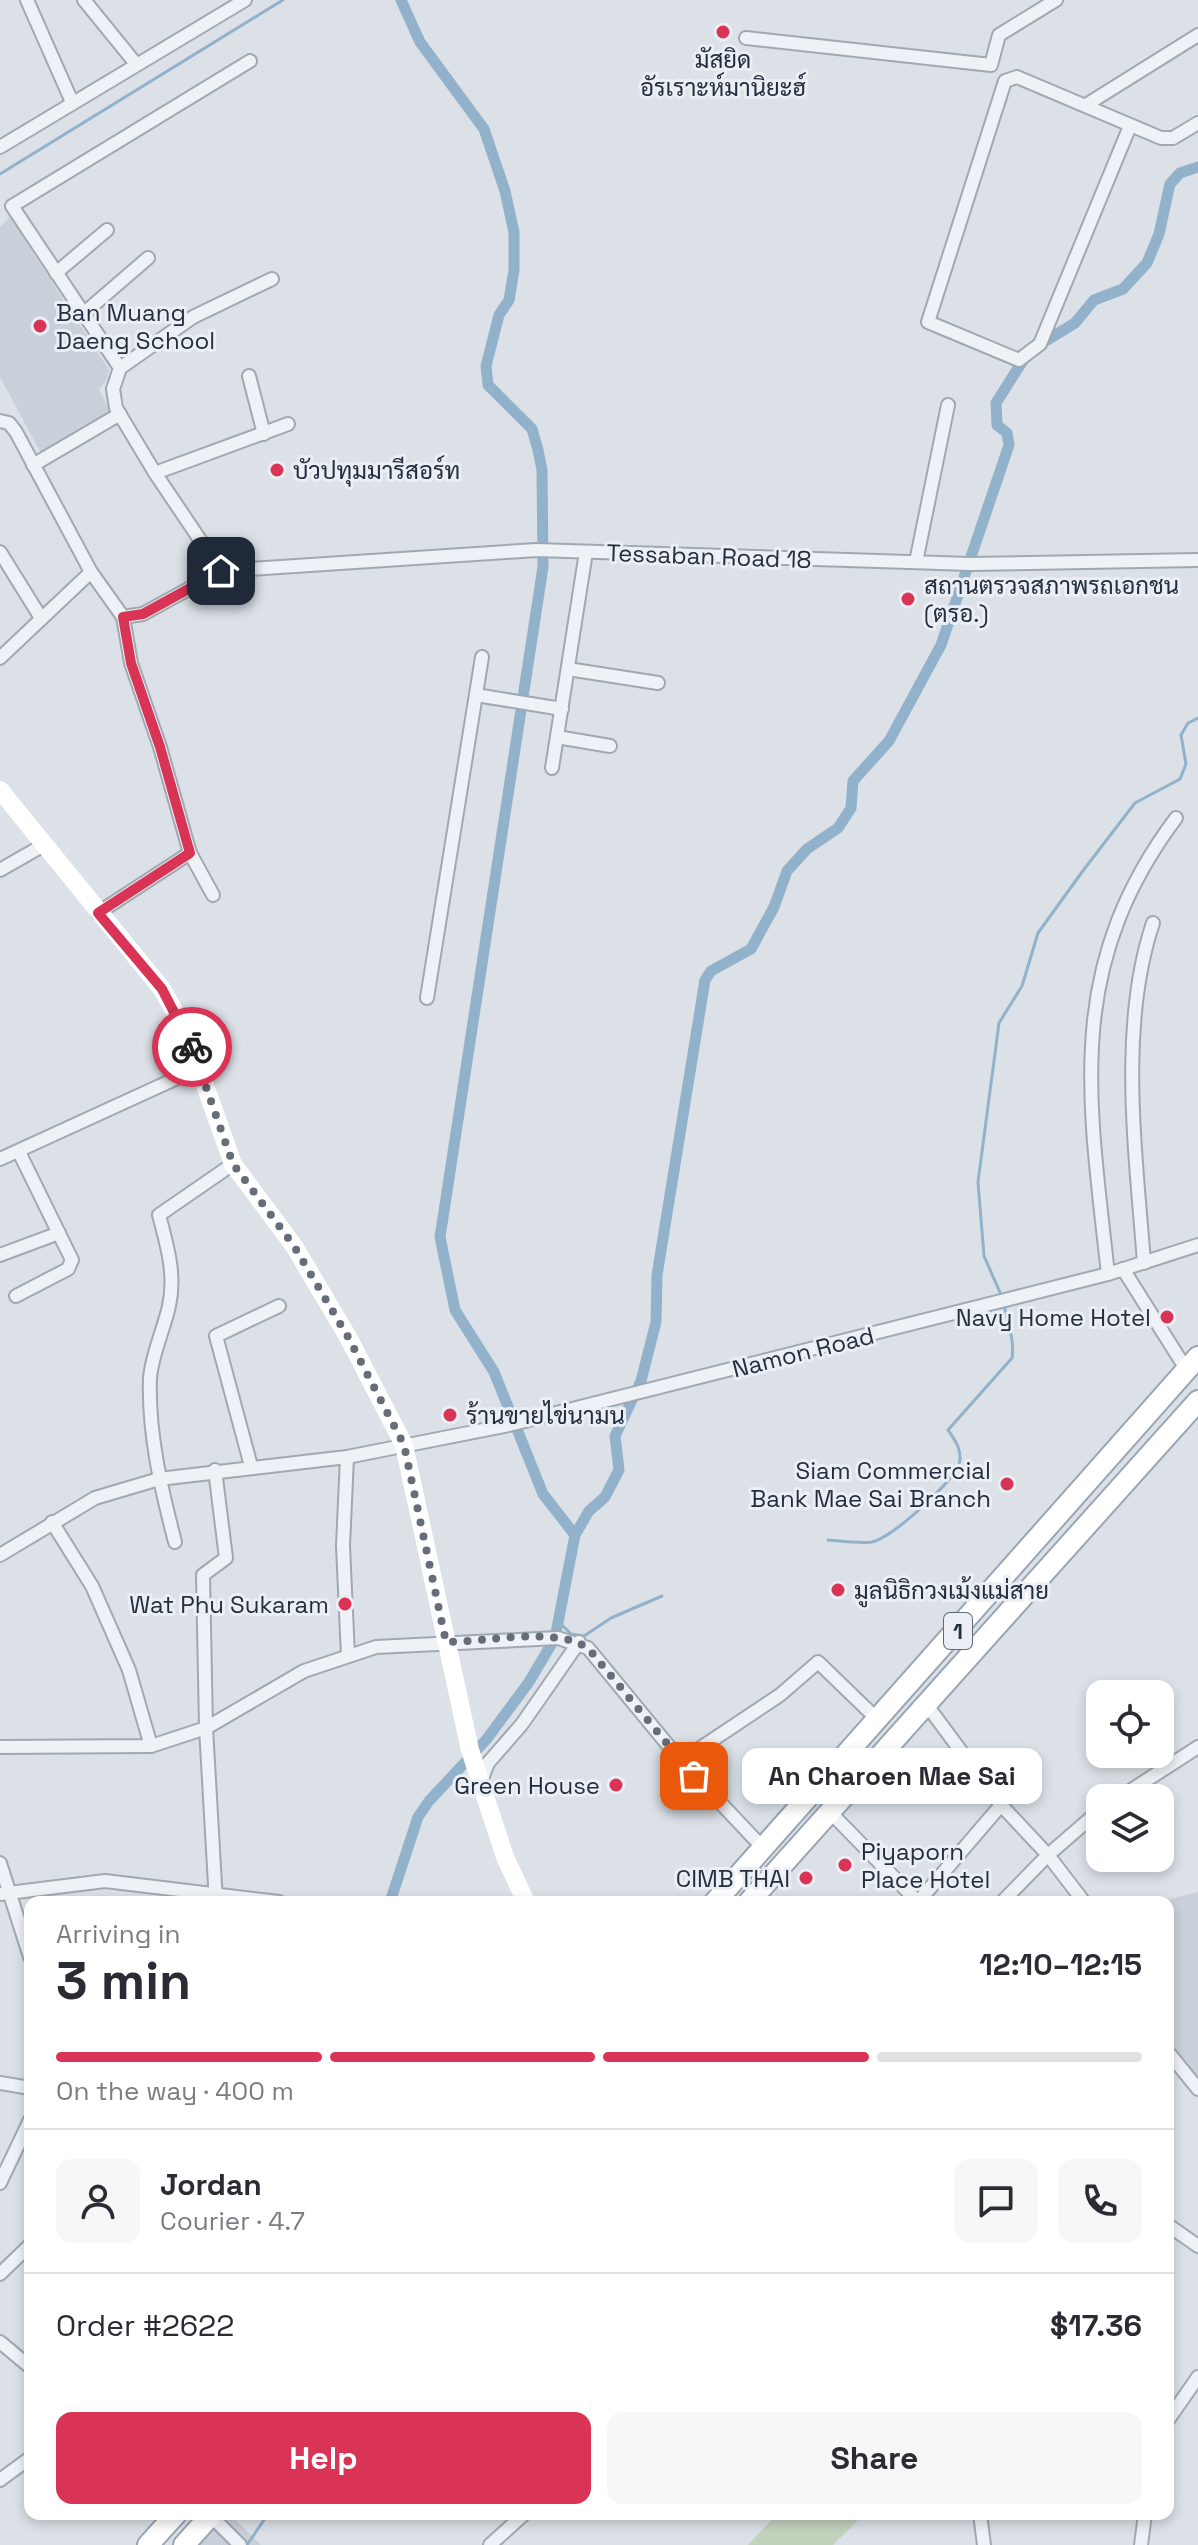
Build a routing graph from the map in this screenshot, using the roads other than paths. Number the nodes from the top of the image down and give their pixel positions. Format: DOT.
graph roads {
  1 [pos="27,0"];
  2 [pos="84,0"];
  3 [pos="245,0"];
  4 [pos="1056,0"];
  5 [pos="1198,35"];
  6 [pos="746,38"];
  7 [pos="250,61"];
  8 [pos="136,64"];
  9 [pos="72,102"];
  10 [pos="1086,105"];
  11 [pos="1198,123"];
  12 [pos="1130,126"];
  13 [pos="0,147"];
  14 [pos="12,206"];
  15 [pos="0,218"];
  16 [pos="107,230"];
  17 [pos="148,258"];
  18 [pos="56,273"];
  19 [pos="272,279"];
  20 [pos="83,314"];
  21 [pos="120,368"];
  22 [pos="249,376"];
  23 [pos="948,405"];
  24 [pos="120,414"];
  25 [pos="0,421"];
  26 [pos="288,424"];
  27 [pos="264,434"];
  28 [pos="33,465"];
  29 [pos="155,473"];
  30 [pos="0,552"];
  31 [pos="586,552"];
  32 [pos="1198,560"];
  33 [pos="916,562"];
  34 [pos="221,571"];
  35 [pos="91,572"];
  36 [pos="123,617"];
  37 [pos="41,618"];
  38 [pos="482,657"];
  39 [pos="0,658"];
  40 [pos="568,669"];
  41 [pos="658,683"];
  42 [pos="476,695"];
  43 [pos="562,709"];
  44 [pos="557,737"];
  45 [pos="610,746"];
  46 [pos="552,768"];
  47 [pos="0,790"];
  48 [pos="1176,818"];
  49 [pos="42,846"];
  50 [pos="190,853"];
  51 [pos="0,870"];
  52 [pos="213,895"];
  53 [pos="98,913"];
  54 [pos="1153,923"];
  55 [pos="427,998"];
  56 [pos="199,1068"];
  57 [pos="19,1152"];
  58 [pos="2,1154"];
  59 [pos="233,1164"];
  60 [pos="59,1233"];
  61 [pos="1198,1245"];
  62 [pos="0,1255"];
  63 [pos="1144,1263"];
  64 [pos="1123,1269"];
  65 [pos="1108,1274"];
  66 [pos="16,1296"];
  67 [pos="279,1306"];
  68 [pos="1192,1363"];
  69 [pos="1198,1401"];
  70 [pos="404,1445"];
  71 [pos="347,1457"];
  72 [pos="251,1466"];
  73 [pos="215,1470"];
  74 [pos="159,1479"];
  75 [pos="52,1522"];
  76 [pos="175,1542"];
  77 [pos="0,1555"];
  78 [pos="568,1640"];
  79 [pos="446,1642"];
  80 [pos="348,1656"];
  81 [pos="908,1687"];
  82 [pos="926,1704"];
  83 [pos="878,1720"];
  84 [pos="206,1728"];
  85 [pos="896,1737"];
  86 [pos="151,1746"];
  87 [pos="0,1747"];
  88 [pos="1198,1747"];
  89 [pos="681,1761"];
  90 [pos="479,1780"];
  91 [pos="1141,1784"];
  92 [pos="1001,1805"];
  93 [pos="830,1812"];
  94 [pos="1086,1822"];
  95 [pos="763,1848"];
  96 [pos="1048,1855"];
  97 [pos="0,1863"];
  98 [pos="6,1894"];
  99 [pos="198,1896"];
  100 [pos="217,1896"];
  101 [pos="523,1896"];
  102 [pos="720,1896"];
  103 [pos="754,1896"];
  104 [pos="912,1896"];
  105 [pos="923,1896"];
  106 [pos="1008,1896"];
  107 [pos="1079,1896"];
  108 [pos="24,1941"];
  109 [pos="1174,2059"];
  110 [pos="0,2083"];
  111 [pos="24,2087"];
  112 [pos="1198,2089"];
  113 [pos="24,2133"];
  114 [pos="0,2183"];
  115 [pos="1174,2229"];
  116 [pos="1198,2246"];
  117 [pos="24,2251"];
  118 [pos="0,2274"];
  119 [pos="0,2342"];
  120 [pos="24,2362"];
  121 [pos="1198,2377"];
  122 [pos="1174,2411"];
  123 [pos="24,2462"];
  124 [pos="0,2480"];
  125 [pos="171,2520"];
  126 [pos="206,2520"];
  127 [pos="216,2520"];
  128 [pos="517,2520"];
  129 [pos="981,2520"];
  130 [pos="1144,2520"];
  131 [pos="148,2545"];
  132 [pos="184,2545"];
  133 [pos="240,2545"];
  134 [pos="490,2545"];
  135 [pos="984,2545"];
  136 [pos="1141,2545"];
  1 -- 9 [label="street"];
  2 -- 8 [label="street"];
  3 -- 8 [label="street"];
  4 -- 6 [label="street"];
  5 -- 10 [label="street"];
  7 -- 14 [label="street"];
  8 -- 9 [label="street"];
  9 -- 13 [label="street"];
  10 -- 12 [label="street"];
  10 -- 12 [label="street"];
  11 -- 12 [label="street"];
  14 -- 15 [label="street"];
  14 -- 18 [label="street"];
  16 -- 18 [label="street"];
  17 -- 20 [label="street"];
  18 -- 20 [label="street"];
  19 -- 21 [label="street"];
  20 -- 21 [label="street"];
  21 -- 24 [label="street"];
  22 -- 27 [label="street"];
  23 -- 33 [label="street"];
  24 -- 28 [label="street"];
  24 -- 29 [label="street"];
  25 -- 28 [label="street"];
  26 -- 27 [label="street"];
  27 -- 29 [label="street"];
  28 -- 35 [label="street"];
  29 -- 34 [label="street"];
  30 -- 37 [label="street"];
  31 -- 33 [label="street, Tessaban Road 18"];
  31 -- 34 [label="street, Tessaban Road 18"];
  31 -- 40 [label="street"];
  32 -- 33 [label="street, Tessaban Road 18"];
  34 -- 36 [label="street"];
  35 -- 36 [label="street"];
  35 -- 37 [label="street"];
  36 -- 50 [label="street"];
  37 -- 39 [label="street"];
  38 -- 42 [label="street"];
  40 -- 41 [label="street"];
  40 -- 43 [label="street"];
  42 -- 43 [label="street"];
  42 -- 55 [label="street"];
  43 -- 44 [label="street"];
  44 -- 45 [label="street"];
  44 -- 46 [label="street"];
  47 -- 49 [label="street"];
  48 -- 65 [label="street"];
  49 -- 51 [label="street"];
  49 -- 53 [label="street"];
  50 -- 52 [label="street"];
  50 -- 53 [label="street"];
  53 -- 56 [label="street"];
  54 -- 63 [label="street"];
  56 -- 57 [label="street"];
  56 -- 59 [label="street"];
  57 -- 58 [label="street"];
  57 -- 60 [label="street"];
  59 -- 70 [label="street"];
  59 -- 74 [label="street"];
  60 -- 62 [label="street"];
  60 -- 66 [label="street"];
  61 -- 63 [label="street, Namon Road"];
  63 -- 64 [label="street, Namon Road"];
  64 -- 65 [label="street, Namon Road"];
  64 -- 68 [label="street"];
  65 -- 70 [label="street, Namon Road"];
  67 -- 72 [label="street"];
  68 -- 81 [label="main road, 1"];
  69 -- 82 [label="main road, 1"];
  70 -- 71 [label="street, Namon Road"];
  70 -- 79 [label="street"];
  71 -- 72 [label="street, Namon Road"];
  71 -- 80 [label="street"];
  72 -- 73 [label="street, Namon Road"];
  73 -- 74 [label="street, Namon Road"];
  73 -- 84 [label="street"];
  74 -- 75 [label="street, Namon Road"];
  74 -- 76 [label="street"];
  75 -- 77 [label="street, Namon Road"];
  75 -- 86 [label="street"];
  78 -- 79 [label="street"];
  78 -- 89 [label="street"];
  78 -- 90 [label="street"];
  79 -- 80 [label="street"];
  79 -- 90 [label="street"];
  80 -- 84 [label="street"];
  81 -- 82 [label="main road"];
  81 -- 83 [label="main road, 1"];
  82 -- 85 [label="main road, 1"];
  82 -- 92 [label="street"];
  83 -- 85 [label="main road"];
  83 -- 89 [label="street"];
  83 -- 95 [label="main road, 1"];
  84 -- 86 [label="street"];
  84 -- 100 [label="street"];
  85 -- 93 [label="main road, 1"];
  86 -- 87 [label="street"];
  88 -- 91 [label="street"];
  89 -- 95 [label="street"];
  90 -- 101 [label="street"];
  92 -- 96 [label="street"];
  92 -- 105 [label="street"];
  93 -- 103 [label="main road, 1"];
  93 -- 104 [label="street"];
  94 -- 96 [label="street"];
  95 -- 102 [label="main road, 1"];
  96 -- 106 [label="street"];
  96 -- 107 [label="street"];
  97 -- 98 [label="street"];
  98 -- 99 [label="street"];
  98 -- 108 [label="street"];
  109 -- 112 [label="street"];
  110 -- 111 [label="street"];
  113 -- 114 [label="street"];
  115 -- 116 [label="street"];
  117 -- 118 [label="street"];
  119 -- 120 [label="street"];
  121 -- 122 [label="street"];
  123 -- 124 [label="street"];
  125 -- 131 [label="main road"];
  126 -- 132 [label="main road"];
  127 -- 133 [label="street"];
  128 -- 134 [label="street"];
  129 -- 135 [label="street"];
  130 -- 136 [label="street"];
}
